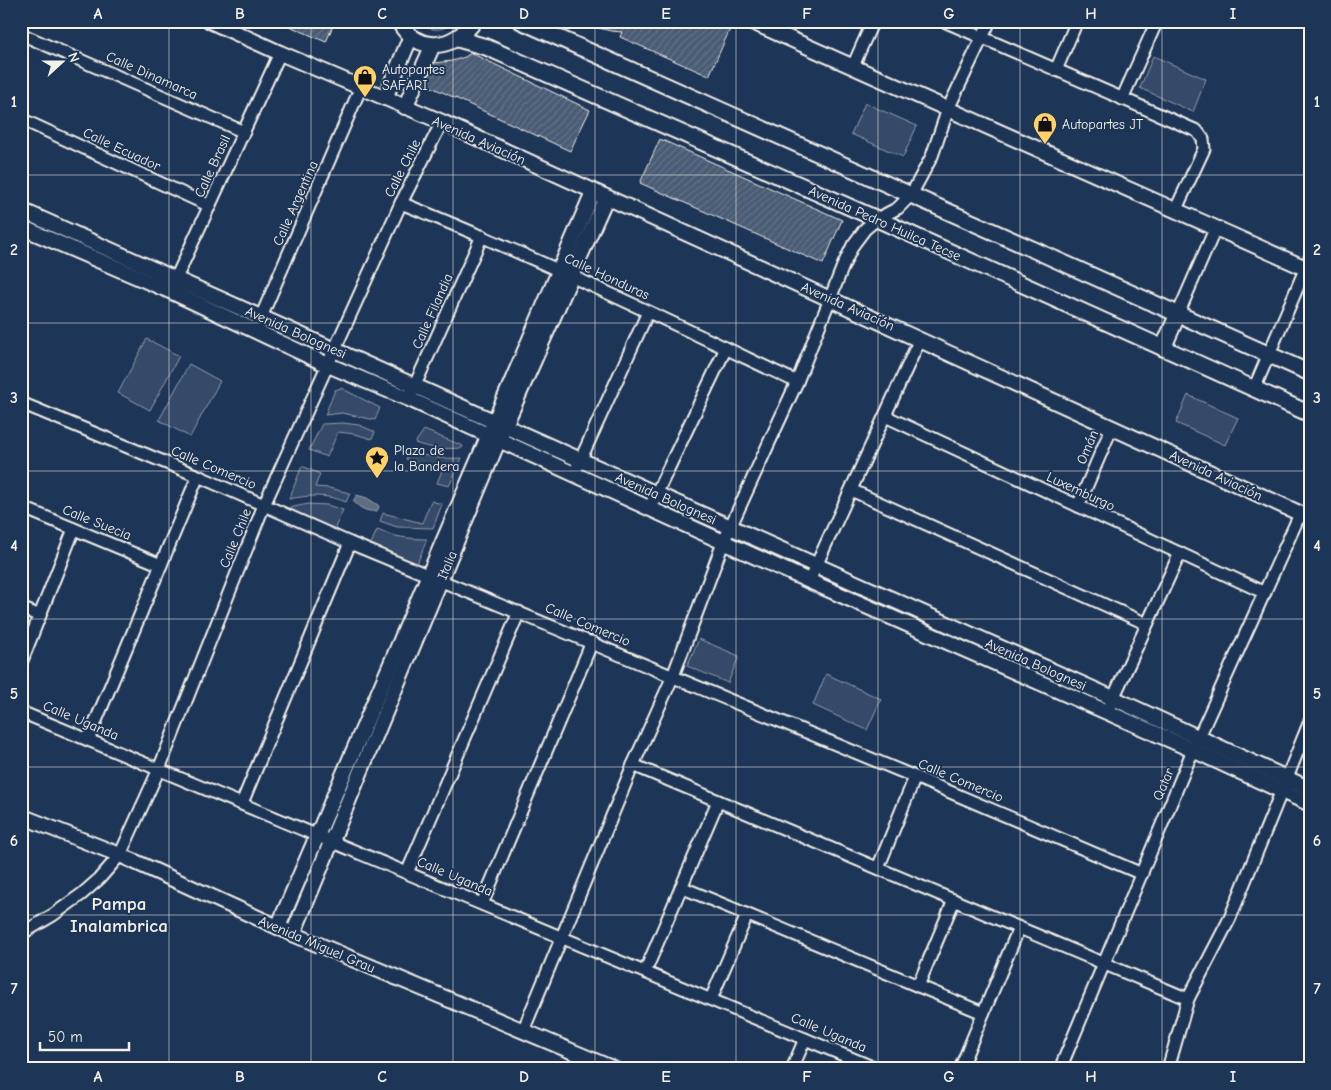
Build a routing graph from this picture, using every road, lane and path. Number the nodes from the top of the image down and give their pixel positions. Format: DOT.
graph roads {
  1 [pos="210,21"];
  2 [pos="398,21"];
  3 [pos="474,21"];
  4 [pos="521,21"];
  5 [pos="750,21"];
  6 [pos="873,21"];
  7 [pos="944,21"];
  8 [pos="990,21"];
  9 [pos="1077,21"];
  10 [pos="1157,21"];
  11 [pos="21,34"];
  12 [pos="411,36"];
  13 [pos="983,38"];
  14 [pos="458,39"];
  15 [pos="432,45"];
  16 [pos="280,53"];
  17 [pos="853,66"];
  18 [pos="1056,70"];
  19 [pos="361,87"];
  20 [pos="385,98"];
  21 [pos="1122,99"];
  22 [pos="405,107"];
  23 [pos="948,109"];
  24 [pos="21,119"];
  25 [pos="442,122"];
  26 [pos="244,132"];
  27 [pos="599,195"];
  28 [pos="912,195"];
  29 [pos="402,203"];
  30 [pos="210,206"];
  31 [pos="1176,209"];
  32 [pos="21,210"];
  33 [pos="877,219"];
  34 [pos="21,227"];
  35 [pos="1216,227"];
  36 [pos="482,236"];
  37 [pos="1308,265"];
  38 [pos="566,273"];
  39 [pos="173,285"];
  40 [pos="831,298"];
  41 [pos="648,312"];
  42 [pos="1178,314"];
  43 [pos="261,317"];
  44 [pos="255,330"];
  45 [pos="920,339"];
  46 [pos="726,348"];
  47 [pos="1163,348"];
  48 [pos="335,350"];
  49 [pos="1268,354"];
  50 [pos="328,365"];
  51 [pos="1310,373"];
  52 [pos="797,382"];
  53 [pos="415,386"];
  54 [pos="1254,389"];
  55 [pos="409,399"];
  56 [pos="21,403"];
  57 [pos="1310,414"];
  58 [pos="885,416"];
  59 [pos="500,423"];
  60 [pos="1112,427"];
  61 [pos="494,437"];
  62 [pos="580,459"];
  63 [pos="574,474"];
  64 [pos="198,476"];
  65 [pos="851,490"];
  66 [pos="656,494"];
  67 [pos="264,505"];
  68 [pos="1078,506"];
  69 [pos="21,507"];
  70 [pos="649,509"];
  71 [pos="1305,516"];
  72 [pos="730,527"];
  73 [pos="74,529"];
  74 [pos="350,543"];
  75 [pos="723,543"];
  76 [pos="1180,553"];
  77 [pos="161,565"];
  78 [pos="817,566"];
  79 [pos="435,577"];
  80 [pos="809,581"];
  81 [pos="1265,593"];
  82 [pos="21,608"];
  83 [pos="519,612"];
  84 [pos="40,616"];
  85 [pos="1147,624"];
  86 [pos="592,642"];
  87 [pos="21,663"];
  88 [pos="673,676"];
  89 [pos="1113,698"];
  90 [pos="21,712"];
  91 [pos="1106,713"];
  92 [pos="1310,721"];
  93 [pos="88,740"];
  94 [pos="1196,744"];
  95 [pos="632,765"];
  96 [pos="159,769"];
  97 [pos="915,776"];
  98 [pos="1284,784"];
  99 [pos="1310,789"];
  100 [pos="718,801"];
  101 [pos="242,803"];
  102 [pos="1310,804"];
  103 [pos="21,816"];
  104 [pos="318,835"];
  105 [pos="331,841"];
  106 [pos="120,855"];
  107 [pos="878,868"];
  108 [pos="407,873"];
  109 [pos="1142,874"];
  110 [pos="681,887"];
  111 [pos="954,900"];
  112 [pos="482,904"];
  113 [pos="747,915"];
  114 [pos="278,927"];
  115 [pos="1020,928"];
  116 [pos="21,934"];
  117 [pos="293,934"];
  118 [pos="562,937"];
  119 [pos="1104,963"];
  120 [pos="645,972"];
  121 [pos="918,986"];
  122 [pos="711,999"];
  123 [pos="1188,999"];
  124 [pos="983,1013"];
  125 [pos="523,1031"];
  126 [pos="805,1039"];
  127 [pos="614,1069"];
  128 [pos="792,1069"];
  129 [pos="877,1069"];
  130 [pos="960,1069"];
  131 [pos="1060,1069"];
  132 [pos="1168,1069"];
  1 -- 16 [label="street, Avenida Aviación"];
  2 -- 12 [label="main road"];
  3 -- 14 [label="main road"];
  4 -- 28 [label="main road"];
  5 -- 17 [label="street"];
  6 -- 17 [label="street"];
  7 -- 13 [label="street"];
  8 -- 13 [label="street"];
  9 -- 18 [label="street"];
  10 -- 21 [label="street"];
  11 -- 26 [label="street, Calle Dinamarca"];
  12 -- 15 [label="main road"];
  12 -- 20 [label="street"];
  13 -- 18 [label="street"];
  13 -- 23 [label="street"];
  14 -- 15 [label="main road"];
  14 -- 33 [label="main road, Avenida Pedro Huilca Tecse"];
  15 -- 22 [label="street"];
  16 -- 19 [label="street, Avenida Aviación"];
  16 -- 26 [label="street, Calle Brasil"];
  17 -- 23 [label="street"];
  18 -- 21 [label="street"];
  19 -- 20 [label="street, Avenida Aviación"];
  19 -- 43 [label="street, Calle Argentina"];
  20 -- 22 [label="street, Avenida Aviación"];
  21 -- 31 [label="street"];
  22 -- 25 [label="street, Avenida Aviación"];
  23 -- 28 [label="street"];
  23 -- 31 [label="street"];
  24 -- 30 [label="street, Calle Ecuador"];
  25 -- 27 [label="street, Avenida Aviación"];
  25 -- 29 [label="street, Calle Chile"];
  26 -- 30 [label="street, Calle Brasil"];
  27 -- 38 [label="street, Italia"];
  27 -- 40 [label="street, Avenida Aviación"];
  28 -- 33 [label="street"];
  28 -- 42 [label="main road"];
  29 -- 36 [label="street, Calle Honduras"];
  29 -- 48 [label="street, Calle Chile"];
  30 -- 39 [label="street, Calle Brasil"];
  31 -- 35 [label="street"];
  32 -- 39 [label="street, Avenida Bolognesi"];
  33 -- 40 [label="street"];
  33 -- 47 [label="main road, Avenida Pedro Huilca Tecse"];
  34 -- 39 [label="street, Avenida Bolognesi"];
  35 -- 37 [label="street"];
  35 -- 42 [label="street"];
  36 -- 38 [label="street, Calle Honduras"];
  36 -- 53 [label="street, Calle Filandia"];
  37 -- 49 [label="street"];
  38 -- 41 [label="street, Calle Honduras"];
  38 -- 59 [label="street, Italia"];
  39 -- 43 [label="street, Avenida Bolognesi"];
  39 -- 44 [label="street, Avenida Bolognesi"];
  40 -- 45 [label="street, Avenida Aviación"];
  40 -- 52 [label="street"];
  41 -- 46 [label="street, Calle Honduras"];
  41 -- 62 [label="street"];
  42 -- 47 [label="main road"];
  42 -- 49 [label="main road"];
  43 -- 44 [label="street, Calle Argentina"];
  43 -- 48 [label="street, Avenida Bolognesi"];
  44 -- 50 [label="street, Avenida Bolognesi"];
  45 -- 58 [label="street"];
  45 -- 60 [label="street, Avenida Aviación"];
  46 -- 52 [label="street, Calle Honduras"];
  46 -- 66 [label="street"];
  47 -- 54 [label="main road, Avenida Pedro Huilca Tecse"];
  48 -- 50 [label="street, Calle Chile"];
  48 -- 53 [label="street, Avenida Bolognesi"];
  49 -- 51 [label="main road"];
  49 -- 54 [label="street"];
  50 -- 55 [label="street, Avenida Bolognesi"];
  50 -- 67 [label="street, Calle Chile"];
  52 -- 72 [label="street"];
  53 -- 55 [label="street, Calle Filandia"];
  53 -- 59 [label="street, Avenida Bolognesi"];
  54 -- 57 [label="main road, Avenida Pedro Huilca Tecse"];
  55 -- 61 [label="street, Avenida Bolognesi"];
  56 -- 64 [label="street, Calle Comercio"];
  58 -- 65 [label="street"];
  58 -- 68 [label="street, Luxemburgo"];
  59 -- 61 [label="street, Italia"];
  59 -- 62 [label="street, Avenida Bolognesi"];
  60 -- 68 [label="street, Omán"];
  60 -- 71 [label="street, Avenida Aviación"];
  61 -- 63 [label="street, Avenida Bolognesi"];
  61 -- 79 [label="street, Italia"];
  62 -- 63 [label="street"];
  62 -- 66 [label="street, Avenida Bolognesi"];
  63 -- 70 [label="street, Avenida Bolognesi"];
  64 -- 67 [label="street, Calle Comercio"];
  64 -- 77 [label="street"];
  65 -- 78 [label="street"];
  65 -- 85 [label="street"];
  66 -- 70 [label="street"];
  66 -- 72 [label="street, Avenida Bolognesi"];
  67 -- 74 [label="street, Calle Comercio"];
  67 -- 96 [label="street, Calle Chile"];
  68 -- 76 [label="street, Luxemburgo"];
  69 -- 73 [label="street, Calle Suecia"];
  70 -- 75 [label="street, Avenida Bolognesi"];
  71 -- 81 [label="street, Qatar"];
  72 -- 75 [label="street"];
  72 -- 78 [label="street, Avenida Bolognesi"];
  73 -- 77 [label="street, Calle Suecia"];
  73 -- 84 [label="street"];
  74 -- 79 [label="street, Calle Comercio"];
  74 -- 101 [label="street"];
  75 -- 80 [label="street, Avenida Bolognesi"];
  75 -- 88 [label="street"];
  76 -- 81 [label="street, Luxemburgo"];
  76 -- 85 [label="street"];
  77 -- 93 [label="street"];
  78 -- 80 [label="street"];
  78 -- 89 [label="street, Avenida Bolognesi"];
  79 -- 83 [label="street, Calle Comercio"];
  79 -- 104 [label="street"];
  79 -- 105 [label="street, Italia"];
  80 -- 91 [label="street, Avenida Bolognesi"];
  81 -- 94 [label="street, Qatar"];
  82 -- 84 [label="street"];
  83 -- 86 [label="street, Calle Comercio"];
  83 -- 108 [label="street"];
  84 -- 87 [label="street"];
  85 -- 89 [label="street"];
  86 -- 88 [label="street, Calle Comercio"];
  86 -- 112 [label="street"];
  88 -- 95 [label="street"];
  88 -- 97 [label="street, Calle Comercio"];
  89 -- 91 [label="street"];
  89 -- 94 [label="street, Avenida Bolognesi"];
  90 -- 93 [label="street, Calle Uganda"];
  91 -- 94 [label="street, Avenida Bolognesi"];
  92 -- 98 [label="street"];
  93 -- 96 [label="street, Calle Uganda"];
  94 -- 98 [label="street, Avenida Bolognesi"];
  94 -- 109 [label="street, Qatar"];
  95 -- 100 [label="street"];
  95 -- 118 [label="street"];
  96 -- 101 [label="street, Calle Uganda"];
  96 -- 106 [label="street, Calle Chile"];
  97 -- 107 [label="street"];
  97 -- 109 [label="street, Calle Comercio"];
  98 -- 99 [label="street, Avenida Bolognesi"];
  98 -- 102 [label="street, Avenida Bolognesi"];
  98 -- 123 [label="street"];
  100 -- 107 [label="street"];
  100 -- 110 [label="street"];
  101 -- 104 [label="street, Calle Uganda"];
  103 -- 106 [label="street, Avenida Miguel Grau"];
  104 -- 105 [label="street, Calle Uganda"];
  104 -- 114 [label="street"];
  105 -- 108 [label="street, Calle Uganda"];
  105 -- 117 [label="street, Italia"];
  106 -- 114 [label="street, Avenida Miguel Grau"];
  106 -- 116 [label="street, Calle Chile"];
  107 -- 111 [label="street"];
  108 -- 112 [label="street, Calle Uganda"];
  109 -- 119 [label="street, Qatar"];
  110 -- 113 [label="street"];
  110 -- 120 [label="street"];
  111 -- 115 [label="street"];
  111 -- 121 [label="street"];
  112 -- 118 [label="street, Calle Uganda"];
  113 -- 121 [label="street"];
  113 -- 122 [label="street"];
  114 -- 117 [label="street, Avenida Miguel Grau"];
  115 -- 119 [label="street"];
  115 -- 124 [label="street"];
  117 -- 125 [label="street, Avenida Miguel Grau"];
  118 -- 120 [label="street, Calle Uganda"];
  118 -- 125 [label="street"];
  119 -- 123 [label="street"];
  119 -- 131 [label="street, Qatar"];
  120 -- 122 [label="street, Calle Uganda"];
  121 -- 124 [label="street"];
  122 -- 126 [label="street, Calle Uganda"];
  123 -- 132 [label="street"];
  124 -- 130 [label="street"];
  125 -- 127 [label="street, Avenida Miguel Grau"];
  126 -- 128 [label="street"];
  126 -- 129 [label="street, Calle Uganda"];
}
